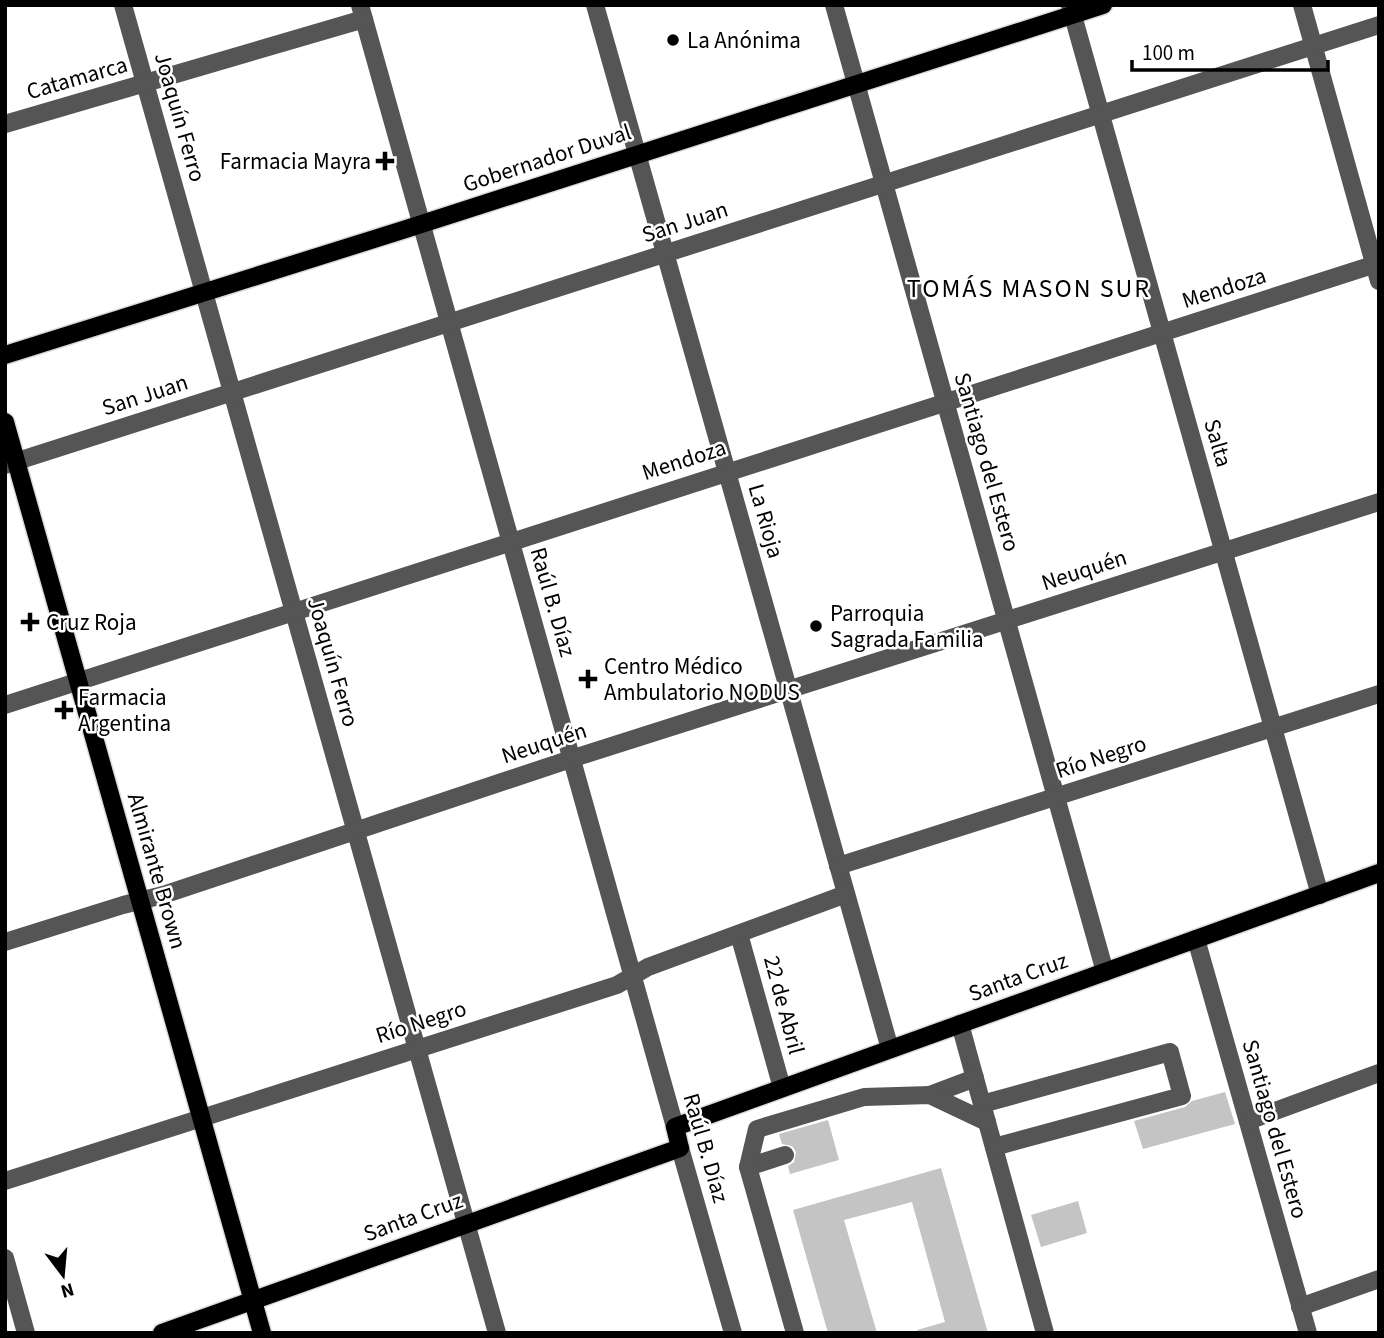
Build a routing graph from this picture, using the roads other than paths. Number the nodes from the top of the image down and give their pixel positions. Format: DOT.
graph roads {
  1 [pos="123,5"];
  2 [pos="595,5"];
  3 [pos="834,5"];
  4 [pos="1103,5"];
  5 [pos="1302,5"];
  6 [pos="1071,10"];
  7 [pos="362,12"];
  8 [pos="1379,25"];
  9 [pos="1313,46"];
  10 [pos="145,83"];
  11 [pos="856,85"];
  12 [pos="1100,114"];
  13 [pos="5,124"];
  14 [pos="637,155"];
  15 [pos="884,184"];
  16 [pos="422,224"];
  17 [pos="665,254"];
  18 [pos="1377,269"];
  19 [pos="204,293"];
  20 [pos="449,323"];
  21 [pos="1162,333"];
  22 [pos="5,355"];
  23 [pos="232,393"];
  24 [pos="945,402"];
  25 [pos="5,422"];
  26 [pos="11,463"];
  27 [pos="727,472"];
  28 [pos="1379,502"];
  29 [pos="511,542"];
  30 [pos="1223,551"];
  31 [pos="294,612"];
  32 [pos="1006,621"];
  33 [pos="79,682"];
  34 [pos="789,690"];
  35 [pos="1379,694"];
  36 [pos="5,705"];
  37 [pos="1273,728"];
  38 [pos="572,759"];
  39 [pos="1056,797"];
  40 [pos="355,831"];
  41 [pos="838,866"];
  42 [pos="1379,873"];
  43 [pos="846,894"];
  44 [pos="1320,894"];
  45 [pos="140,901"];
  46 [pos="739,934"];
  47 [pos="1196,939"];
  48 [pos="5,942"];
  49 [pos="1105,972"];
  50 [pos="632,976"];
  51 [pos="960,1024"];
  52 [pos="417,1049"];
  53 [pos="890,1049"];
  54 [pos="1379,1073"];
  55 [pos="975,1079"];
  56 [pos="782,1088"];
  57 [pos="930,1095"];
  58 [pos="982,1104"];
  59 [pos="202,1118"];
  60 [pos="1248,1121"];
  61 [pos="987,1122"];
  62 [pos="675,1127"];
  63 [pos="994,1147"];
  64 [pos="681,1148"];
  65 [pos="785,1155"];
  66 [pos="748,1167"];
  67 [pos="5,1181"];
  68 [pos="466,1224"];
  69 [pos="5,1258"];
  70 [pos="1379,1279"];
  71 [pos="253,1300"];
  72 [pos="1300,1307"];
  73 [pos="731,1332"];
  74 [pos="26,1333"];
  75 [pos="162,1333"];
  76 [pos="262,1333"];
  77 [pos="497,1333"];
  78 [pos="795,1333"];
  79 [pos="1045,1333"];
  80 [pos="1308,1333"];
  1 -- 10 [label="street, Joaquín Ferro"];
  2 -- 14 [label="street, La Rioja"];
  3 -- 11 [label="street, Santiago del Estero"];
  4 -- 6 [label="main road, Gobernador Duval"];
  5 -- 9 [label="street"];
  6 -- 11 [label="main road, Gobernador Duval"];
  6 -- 12 [label="street, Salta"];
  7 -- 10 [label="street, Catamarca"];
  7 -- 16 [label="street, Raúl B. Díaz"];
  8 -- 9 [label="street, San Juan"];
  9 -- 12 [label="street, San Juan"];
  9 -- 18 [label="street"];
  10 -- 13 [label="street, Catamarca"];
  10 -- 19 [label="street, Joaquín Ferro"];
  11 -- 14 [label="main road, Gobernador Duval"];
  11 -- 15 [label="street, Santiago del Estero"];
  12 -- 15 [label="street, San Juan"];
  12 -- 21 [label="street, Salta"];
  14 -- 16 [label="main road, Gobernador Duval"];
  14 -- 17 [label="street, La Rioja"];
  15 -- 17 [label="street, San Juan"];
  15 -- 24 [label="street, Santiago del Estero"];
  16 -- 19 [label="main road, Gobernador Duval"];
  16 -- 20 [label="street, Raúl B. Díaz"];
  17 -- 20 [label="street, San Juan"];
  17 -- 27 [label="street, La Rioja"];
  18 -- 21 [label="street, Mendoza"];
  19 -- 22 [label="main road, Gobernador Duval"];
  19 -- 23 [label="street, Joaquín Ferro"];
  20 -- 23 [label="street, San Juan"];
  20 -- 29 [label="street, Raúl B. Díaz"];
  21 -- 24 [label="street, Mendoza"];
  21 -- 30 [label="street, Salta"];
  23 -- 26 [label="street, San Juan"];
  23 -- 31 [label="street, Joaquín Ferro"];
  24 -- 27 [label="street, Mendoza"];
  24 -- 32 [label="street, Santiago del Estero"];
  25 -- 26 [label="main road, Almirante Brown"];
  26 -- 33 [label="main road, Almirante Brown"];
  27 -- 29 [label="street, Mendoza"];
  27 -- 34 [label="street, La Rioja"];
  28 -- 30 [label="street, Neuquén"];
  29 -- 31 [label="street, Mendoza"];
  29 -- 38 [label="street, Raúl B. Díaz"];
  30 -- 32 [label="street, Neuquén"];
  30 -- 37 [label="street, Salta"];
  31 -- 33 [label="street, Mendoza"];
  31 -- 40 [label="street, Joaquín Ferro"];
  32 -- 34 [label="street, Neuquén"];
  32 -- 39 [label="street, Santiago del Estero"];
  33 -- 36 [label="street, Mendoza"];
  33 -- 45 [label="main road, Almirante Brown"];
  34 -- 38 [label="street, Neuquén"];
  34 -- 41 [label="street, La Rioja"];
  35 -- 37 [label="street, Río Negro"];
  37 -- 39 [label="street, Río Negro"];
  37 -- 44 [label="street, Salta"];
  38 -- 40 [label="street, Neuquén"];
  38 -- 50 [label="street, Raúl B. Díaz"];
  39 -- 41 [label="street, Río Negro"];
  39 -- 49 [label="street, Santiago del Estero"];
  40 -- 45 [label="street, Neuquén"];
  40 -- 52 [label="street, Joaquín Ferro"];
  41 -- 43 [label="street, La Rioja"];
  42 -- 44 [label="main road, Santa Cruz"];
  43 -- 46 [label="street, Río Negro"];
  43 -- 53 [label="street, La Rioja"];
  44 -- 47 [label="main road, Santa Cruz"];
  45 -- 48 [label="street, Neuquén"];
  45 -- 59 [label="main road, Almirante Brown"];
  46 -- 50 [label="street, Río Negro"];
  46 -- 56 [label="street, 22 de Abril"];
  47 -- 49 [label="main road, Santa Cruz"];
  47 -- 60 [label="street, Santiago del Estero"];
  49 -- 51 [label="main road, Santa Cruz"];
  50 -- 52 [label="street, Río Negro"];
  50 -- 62 [label="street, Raúl B. Díaz"];
  51 -- 53 [label="main road, Santa Cruz"];
  51 -- 55 [label="street"];
  52 -- 59 [label="street, Río Negro"];
  52 -- 68 [label="street, Joaquín Ferro"];
  53 -- 56 [label="main road, Santa Cruz"];
  54 -- 60 [label="street"];
  55 -- 57 [label="street"];
  55 -- 58 [label="street"];
  56 -- 62 [label="main road, Santa Cruz"];
  57 -- 61 [label="street"];
  57 -- 66 [label="street"];
  58 -- 61 [label="street"];
  58 -- 63 [label="street"];
  59 -- 67 [label="street, Río Negro"];
  59 -- 71 [label="main road, Almirante Brown"];
  60 -- 72 [label="street, Santiago del Estero"];
  61 -- 63 [label="street"];
  62 -- 64 [label="main road, Raúl B. Díaz"];
  63 -- 79 [label="street"];
  64 -- 68 [label="main road, Santa Cruz"];
  64 -- 73 [label="street, Raúl B. Díaz"];
  65 -- 66 [label="street"];
  66 -- 78 [label="street"];
  68 -- 71 [label="main road, Santa Cruz"];
  68 -- 77 [label="street, Joaquín Ferro"];
  69 -- 74 [label="street"];
  70 -- 72 [label="street"];
  71 -- 75 [label="main road, Santa Cruz"];
  71 -- 76 [label="main road, Almirante Brown"];
  72 -- 80 [label="street, Santiago del Estero"];
}
